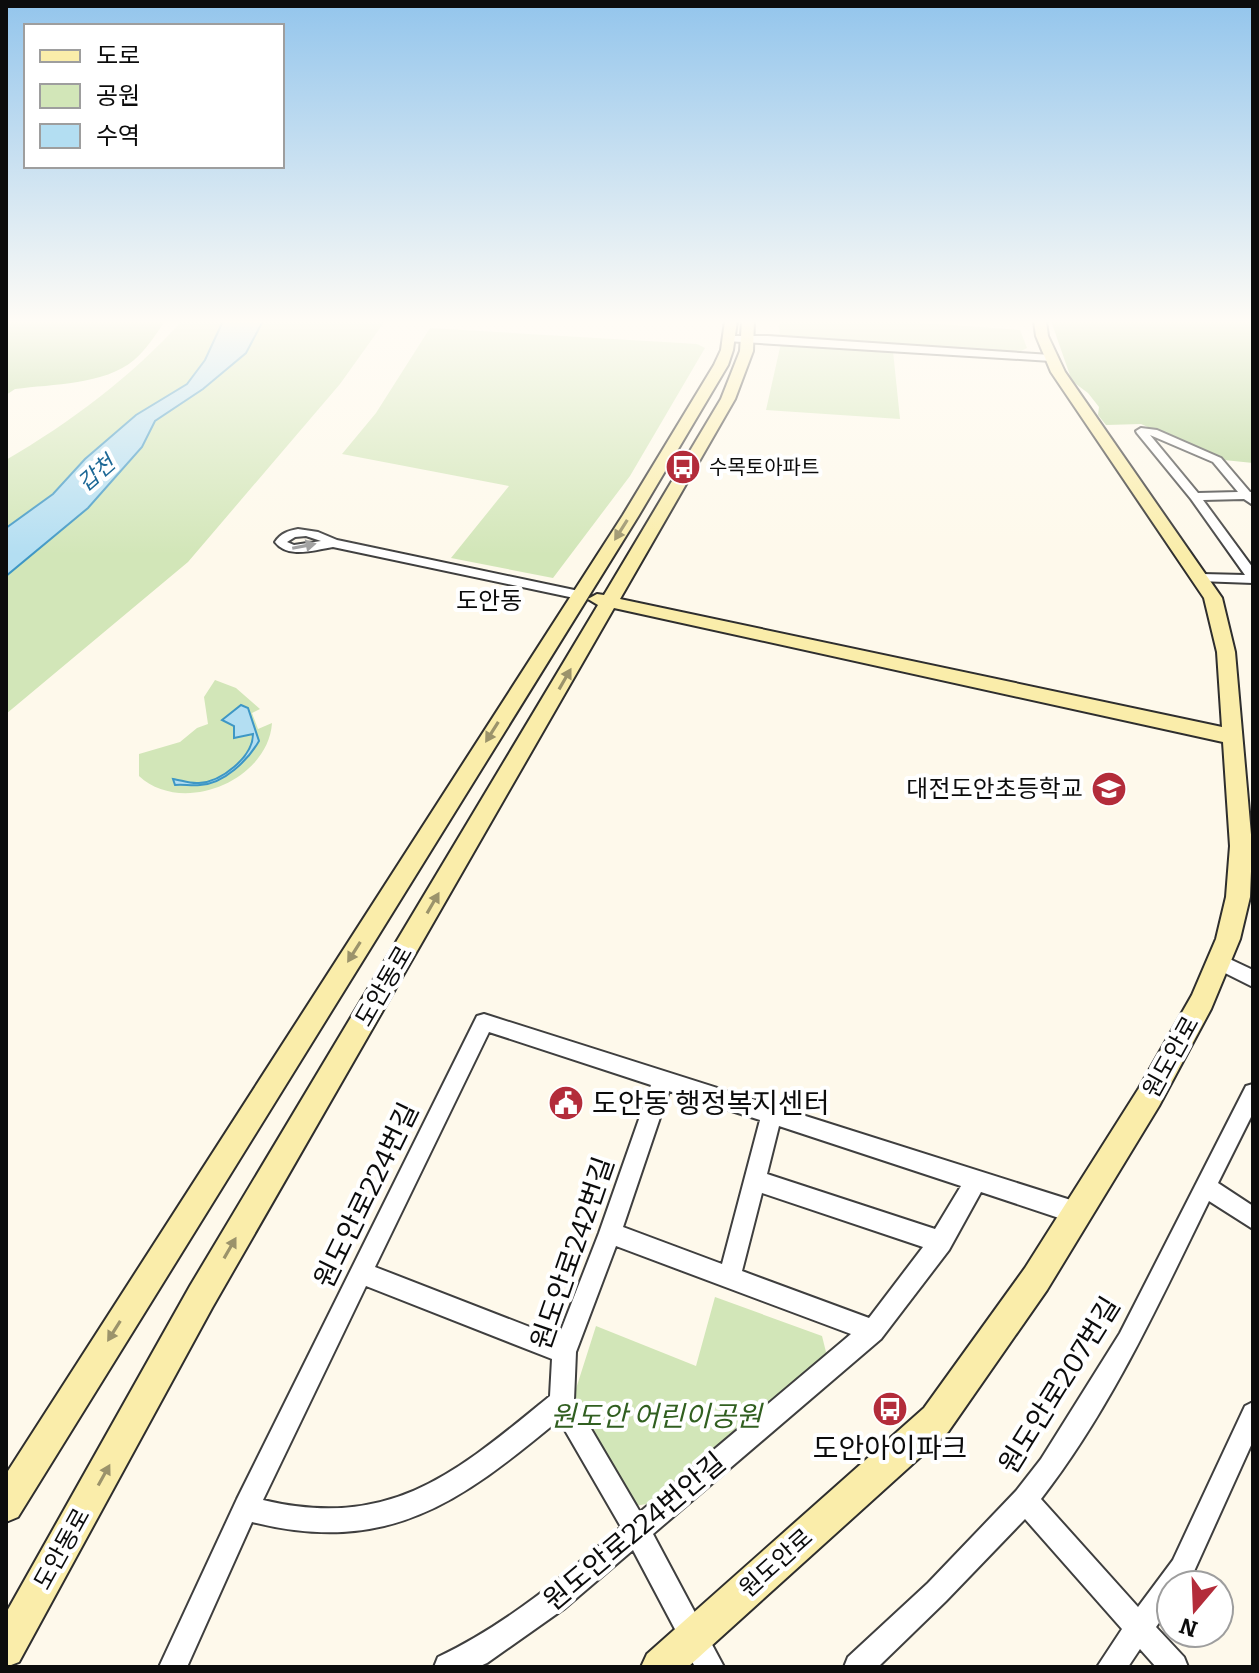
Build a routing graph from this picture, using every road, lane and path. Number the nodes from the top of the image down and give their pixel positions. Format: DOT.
graph roads {
  1 [pos="700,399"];
  2 [pos="728,399"];
  3 [pos="1076,399"];
  4 [pos="1195,497"];
  5 [pos="1251,497"];
  6 [pos="333,543"];
  7 [pos="1202,578"];
  8 [pos="1253,578"];
  9 [pos="579,595"];
  10 [pos="610,602"];
  11 [pos="1233,737"];
  12 [pos="1219,962"];
  13 [pos="1253,979"];
  14 [pos="663,1079"];
  15 [pos="1253,1093"];
  16 [pos="772,1114"];
  17 [pos="755,1180"];
  18 [pos="976,1180"];
  19 [pos="1206,1187"];
  20 [pos="1077,1213"];
  21 [pos="1253,1218"];
  22 [pos="610,1233"];
  23 [pos="941,1242"];
  24 [pos="361,1273"];
  25 [pos="729,1278"];
  26 [pos="873,1331"];
  27 [pos="564,1352"];
  28 [pos="562,1402"];
  29 [pos="1253,1414"];
  30 [pos="1025,1500"];
  31 [pos="6,1505"];
  32 [pos="246,1508"];
  33 [pos="636,1529"];
  34 [pos="1140,1629"];
  35 [pos="695,1637"];
  36 [pos="6,1649"];
  37 [pos="172,1666"];
  38 [pos="448,1667"];
  39 [pos="660,1667"];
  40 [pos="710,1667"];
  41 [pos="858,1667"];
  42 [pos="1111,1667"];
  43 [pos="1174,1667"];
  1 -- 9 [label="main road, 도안동로, one-way"];
  2 -- 10 [label="main road, 도안동로"];
  3 -- 7 [label="main road, 원도안로"];
  4 -- 5 [label="street"];
  4 -- 5 [label="street"];
  4 -- 8 [label="street"];
  6 -- 9 [label="street"];
  7 -- 8 [label="street"];
  7 -- 11 [label="main road, 원도안로"];
  9 -- 10 [label="main road"];
  9 -- 31 [label="main road, 도안동로, one-way"];
  10 -- 11 [label="main road"];
  36 -- 10 [label="main road, 도안동로, one-way"];
  11 -- 12 [label="main road, 원도안로"];
  12 -- 13 [label="street"];
  12 -- 20 [label="main road, 원도안로"];
  14 -- 16 [label="street, 원도안로224번길"];
  14 -- 22 [label="street, 원도안로242번길"];
  14 -- 24 [label="street, 원도안로224번길"];
  15 -- 19 [label="street, 원도안로207번길"];
  16 -- 17 [label="street"];
  16 -- 18 [label="street, 원도안로224번길"];
  17 -- 23 [label="street"];
  17 -- 25 [label="street"];
  18 -- 20 [label="street, 원도안로224번길"];
  18 -- 23 [label="street, 원도안로224번안길"];
  19 -- 21 [label="street"];
  19 -- 30 [label="street, 원도안로207번길"];
  20 -- 35 [label="main road, 원도안로"];
  22 -- 25 [label="street"];
  22 -- 27 [label="street, 원도안로242번길"];
  23 -- 26 [label="street, 원도안로224번안길"];
  24 -- 27 [label="street"];
  24 -- 32 [label="street, 원도안로224번길"];
  25 -- 26 [label="street"];
  26 -- 33 [label="street, 원도안로224번안길"];
  27 -- 28 [label="street, 원도안로242번길"];
  28 -- 32 [label="street"];
  28 -- 33 [label="street"];
  29 -- 34 [label="street"];
  30 -- 34 [label="street"];
  30 -- 41 [label="street, 원도안로207번길"];
  32 -- 37 [label="street, 원도안로224번길"];
  33 -- 35 [label="street"];
  33 -- 38 [label="street, 원도안로224번안길"];
  34 -- 42 [label="street"];
  34 -- 43 [label="street"];
  35 -- 39 [label="main road, 원도안로"];
  35 -- 40 [label="street"];
}
